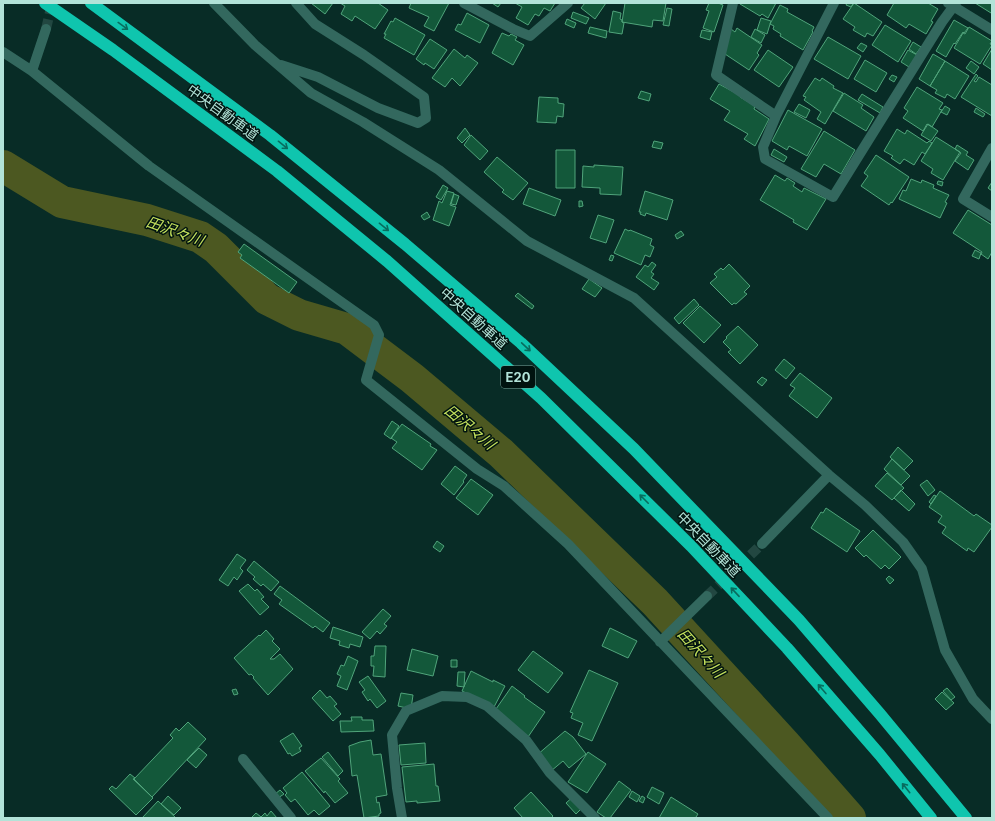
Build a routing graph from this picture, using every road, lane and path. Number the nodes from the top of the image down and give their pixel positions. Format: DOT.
graph roads {
  1 [pos="45,3"];
  2 [pos="91,3"];
  3 [pos="214,3"];
  4 [pos="296,3"];
  5 [pos="464,3"];
  6 [pos="568,3"];
  7 [pos="733,3"];
  8 [pos="834,3"];
  9 [pos="952,4"];
  10 [pos="46,29"];
  11 [pos="992,30"];
  12 [pos="3,52"];
  13 [pos="278,64"];
  14 [pos="32,71"];
  15 [pos="776,116"];
  16 [pos="992,148"];
  17 [pos="992,217"];
  18 [pos="829,475"];
  19 [pos="762,544"];
  20 [pos="707,596"];
  21 [pos="660,642"];
  22 [pos="992,719"];
  23 [pos="243,759"];
  24 [pos="290,818"];
  25 [pos="402,818"];
  26 [pos="595,818"];
  27 [pos="828,818"];
  28 [pos="931,818"];
  29 [pos="966,818"];
  28 -- 1 [label="highway, 中央自動車道 / E20, one-way"];
  2 -- 29 [label="highway, 中央自動車道 / E20, one-way"];
  3 -- 13 [label="street"];
  4 -- 13 [label="street"];
  5 -- 6 [label="street"];
  7 -- 15 [label="street"];
  8 -- 15 [label="street"];
  9 -- 11 [label="street"];
  9 -- 15 [label="street"];
  10 -- 14 [label="street"];
  12 -- 14 [label="street"];
  13 -- 18 [label="street"];
  14 -- 21 [label="street"];
  16 -- 17 [label="street"];
  18 -- 19 [label="street"];
  18 -- 22 [label="street"];
  20 -- 21 [label="street"];
  21 -- 27 [label="street"];
  23 -- 24 [label="street"];
  25 -- 26 [label="street"];
}
